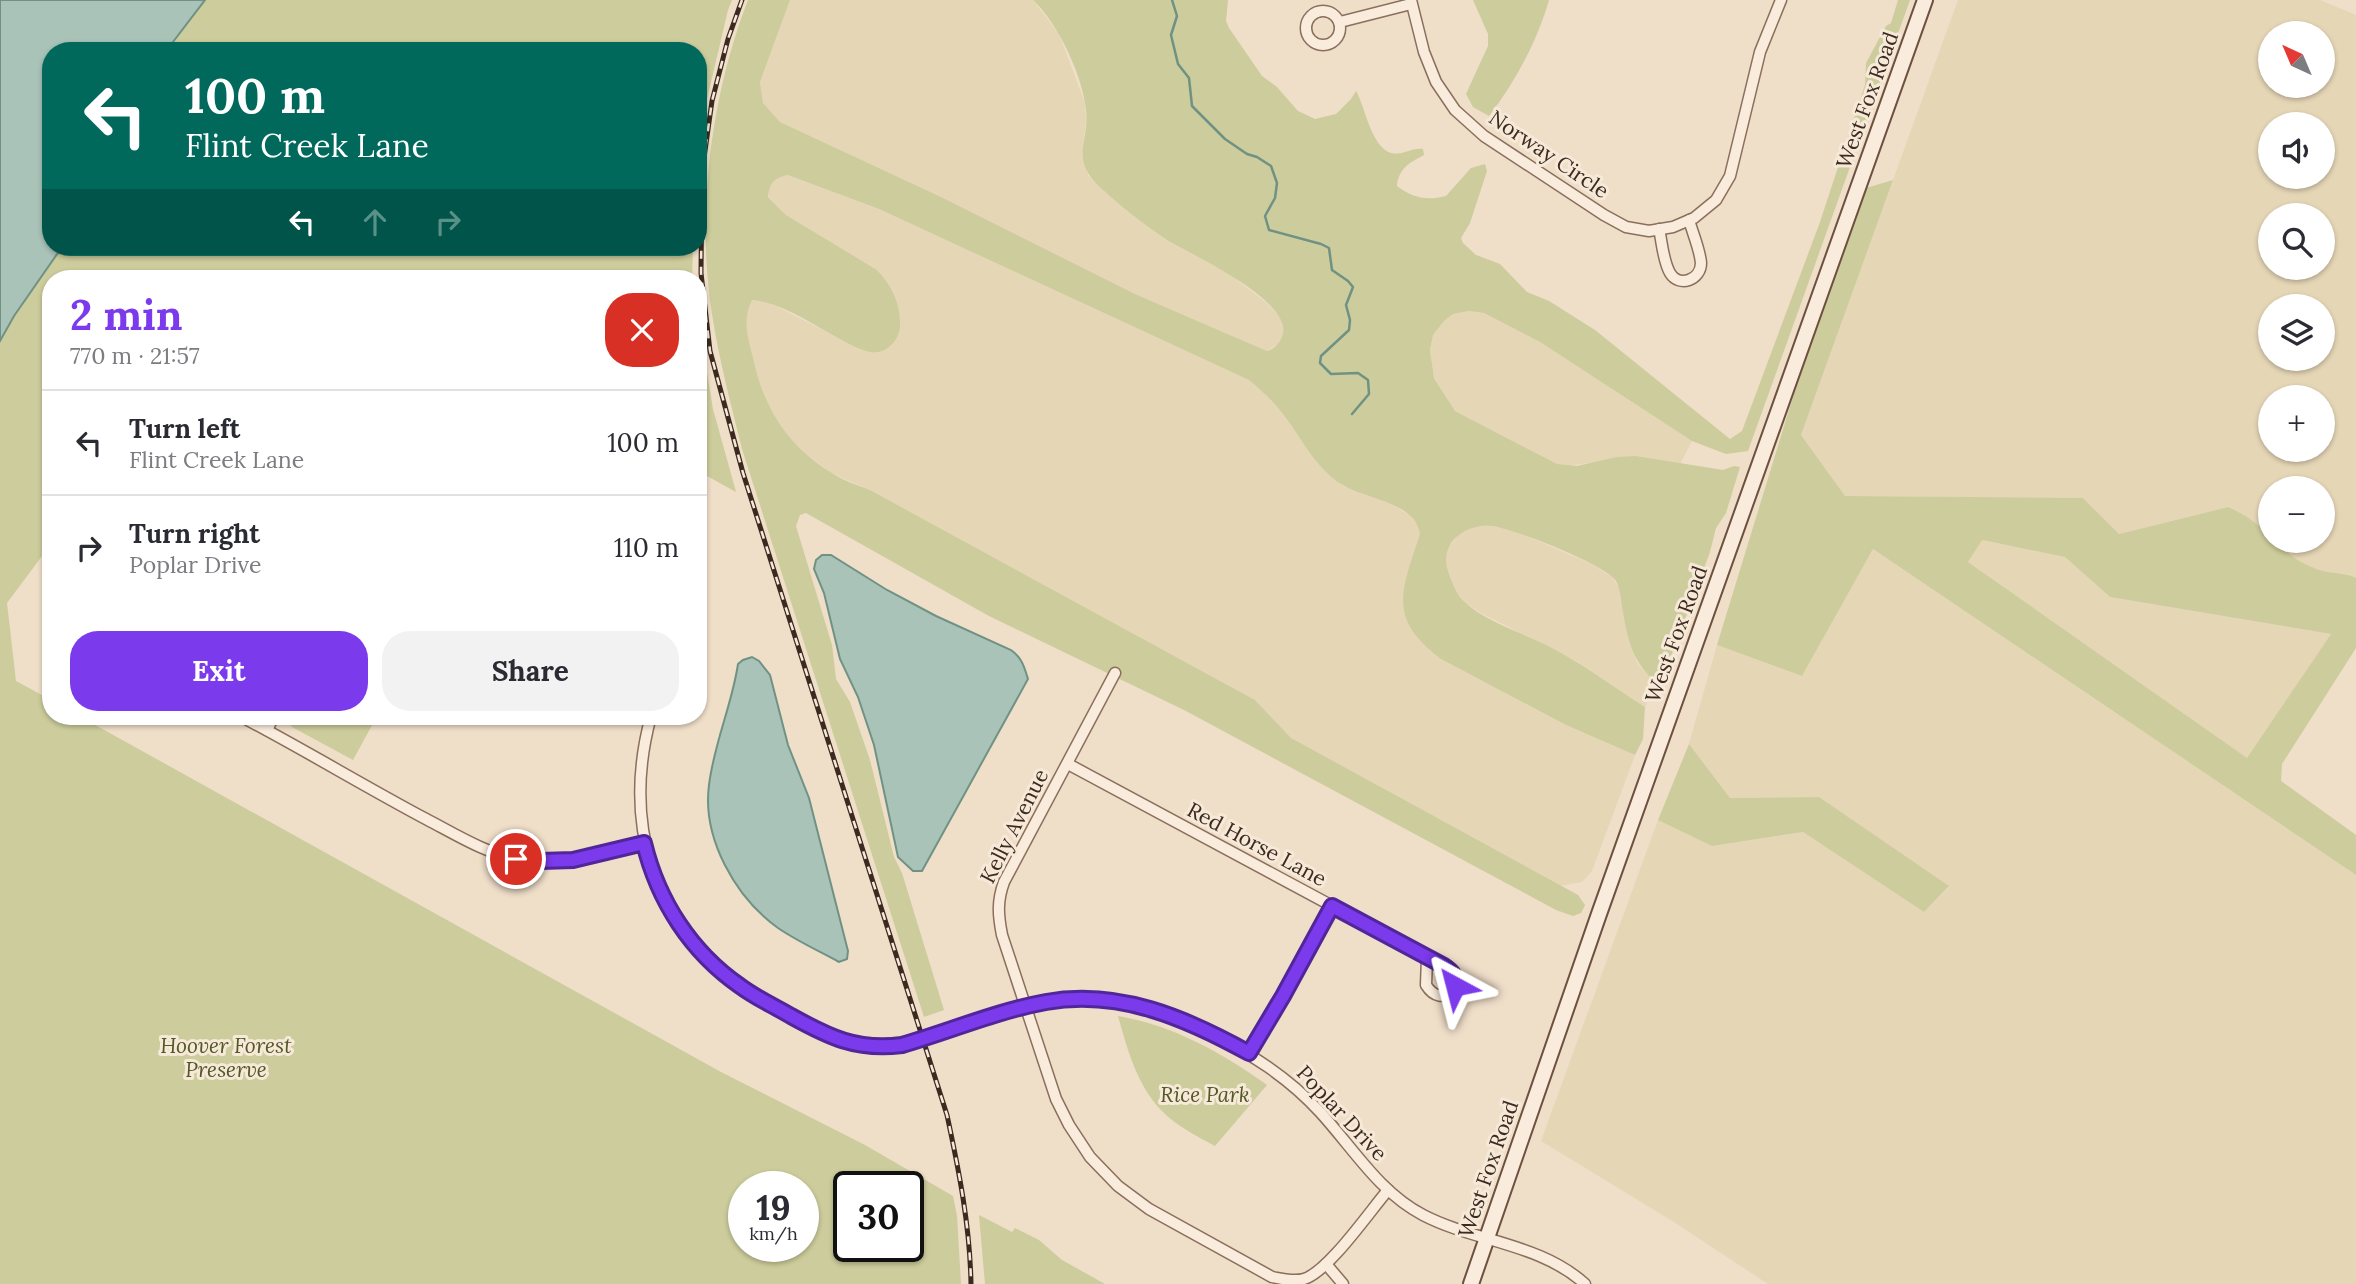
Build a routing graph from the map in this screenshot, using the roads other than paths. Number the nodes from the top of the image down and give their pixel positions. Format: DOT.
graph roads {
  1 [pos="1781,0"];
  2 [pos="1925,0"];
  3 [pos="1411,2"];
  4 [pos="1340,22"];
  5 [pos="1689,220"];
  6 [pos="1659,229"];
  7 [pos="1115,673"];
  8 [pos="257,725"];
  9 [pos="270,725"];
  10 [pos="647,725"];
  11 [pos="267,730"];
  12 [pos="1068,764"];
  13 [pos="644,843"];
  14 [pos="1332,906"];
  15 [pos="1427,958"];
  16 [pos="1027,1007"];
  17 [pos="1249,1053"];
  18 [pos="1388,1190"];
  19 [pos="1487,1237"];
  20 [pos="1326,1264"];
  21 [pos="1307,1281"];
  22 [pos="1343,1284"];
  23 [pos="1471,1284"];
  24 [pos="1585,1284"];
  1 -- 5 [label="street, Norway Circle"];
  2 -- 19 [label="street, West Fox Road"];
  3 -- 4 [label="street"];
  3 -- 6 [label="street, Norway Circle"];
  5 -- 6 [label="street, Norway Circle"];
  5 -- 6 [label="street"];
  7 -- 12 [label="street, Kelly Avenue"];
  8 -- 11 [label="street"];
  9 -- 11 [label="street"];
  10 -- 13 [label="street, Poplar Drive"];
  11 -- 13 [label="street"];
  12 -- 14 [label="street, Red Horse Lane"];
  12 -- 16 [label="street, Kelly Avenue"];
  13 -- 16 [label="street, Poplar Drive"];
  14 -- 15 [label="street, Red Horse Lane"];
  14 -- 17 [label="street"];
  16 -- 17 [label="street, Poplar Drive"];
  16 -- 21 [label="street, Kelly Avenue"];
  17 -- 18 [label="street, Poplar Drive"];
  18 -- 19 [label="street, Poplar Drive"];
  18 -- 20 [label="street, Kelly Avenue"];
  19 -- 23 [label="street, West Fox Road"];
  19 -- 24 [label="street, Poplar Drive"];
  20 -- 21 [label="street, Kelly Avenue"];
  20 -- 22 [label="street"];
}
